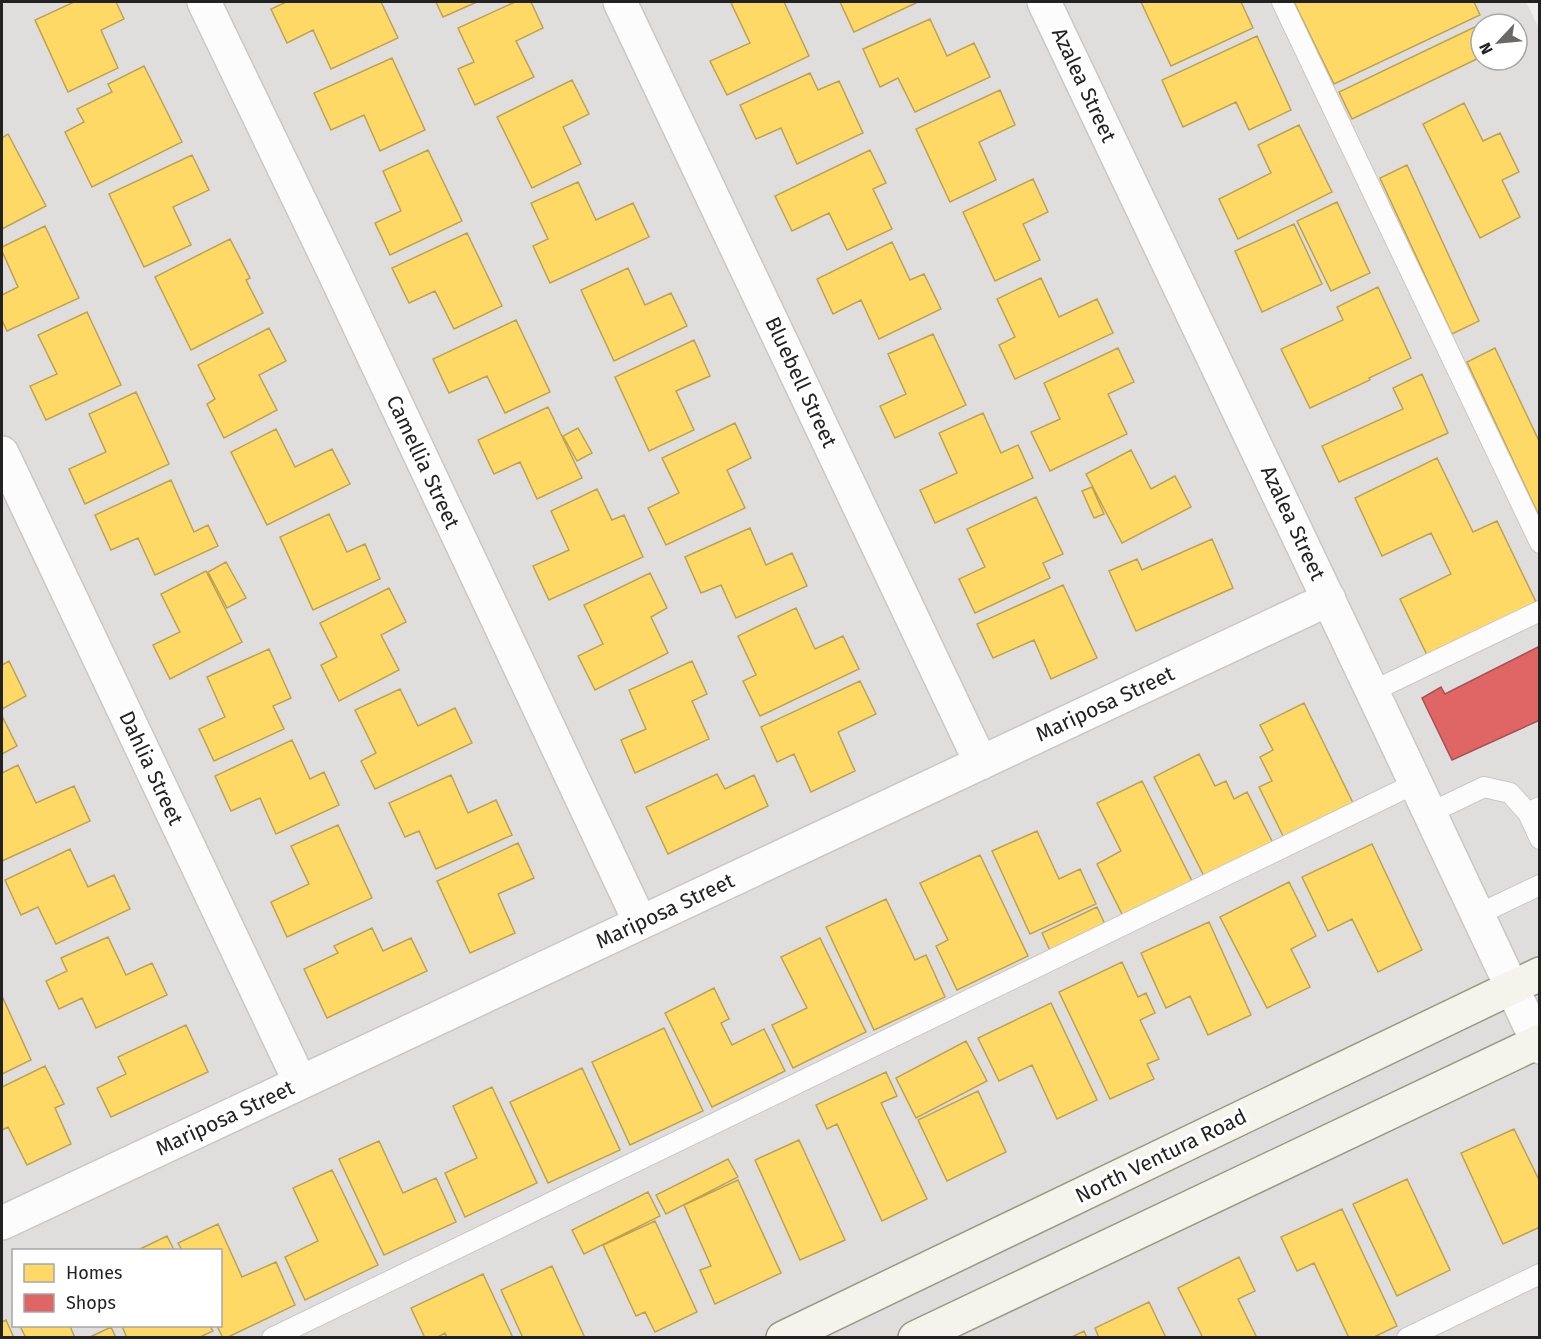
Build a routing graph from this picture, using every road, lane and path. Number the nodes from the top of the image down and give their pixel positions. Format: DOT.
graph roads {
  1 [pos="204,2"];
  2 [pos="620,2"];
  3 [pos="1044,2"];
  4 [pos="1282,2"];
  5 [pos="2,453"];
  6 [pos="1539,543"];
  7 [pos="1329,599"];
  8 [pos="1539,611"];
  9 [pos="1373,691"];
  10 [pos="981,763"];
  11 [pos="1416,783"];
  12 [pos="1534,810"];
  13 [pos="1431,813"];
  14 [pos="1539,839"];
  15 [pos="1539,885"];
  16 [pos="1477,915"];
  17 [pos="640,922"];
  18 [pos="1526,981"];
  19 [pos="1539,1043"];
  20 [pos="300,1082"];
  21 [pos="2,1223"];
  22 [pos="1539,1274"];
  23 [pos="272,1338"];
  24 [pos="783,1338"];
  25 [pos="915,1338"];
  26 [pos="1407,1338"];
  1 -- 17 [label="street, Camellia Street"];
  2 -- 10 [label="street, Bluebell Street"];
  3 -- 7 [label="street, Azalea Street"];
  4 -- 6 [label="lane"];
  5 -- 20 [label="street, Dahlia Street"];
  7 -- 9 [label="street, Azalea Street"];
  7 -- 10 [label="street, Mariposa Street"];
  8 -- 9 [label="lane"];
  9 -- 11 [label="street, Azalea Street"];
  10 -- 17 [label="street, Mariposa Street"];
  11 -- 13 [label="street, Azalea Street"];
  11 -- 23 [label="lane"];
  12 -- 13 [label="lane"];
  12 -- 14 [label="lane"];
  13 -- 16 [label="street, Azalea Street"];
  15 -- 16 [label="lane"];
  16 -- 18 [label="street, Azalea Street"];
  17 -- 20 [label="street, Mariposa Street"];
  18 -- 19 [label="street, Azalea Street"];
  18 -- 24 [label="main road, North Ventura Road"];
  19 -- 25 [label="main road"];
  20 -- 21 [label="street, Mariposa Street"];
  22 -- 26 [label="lane"];
}
